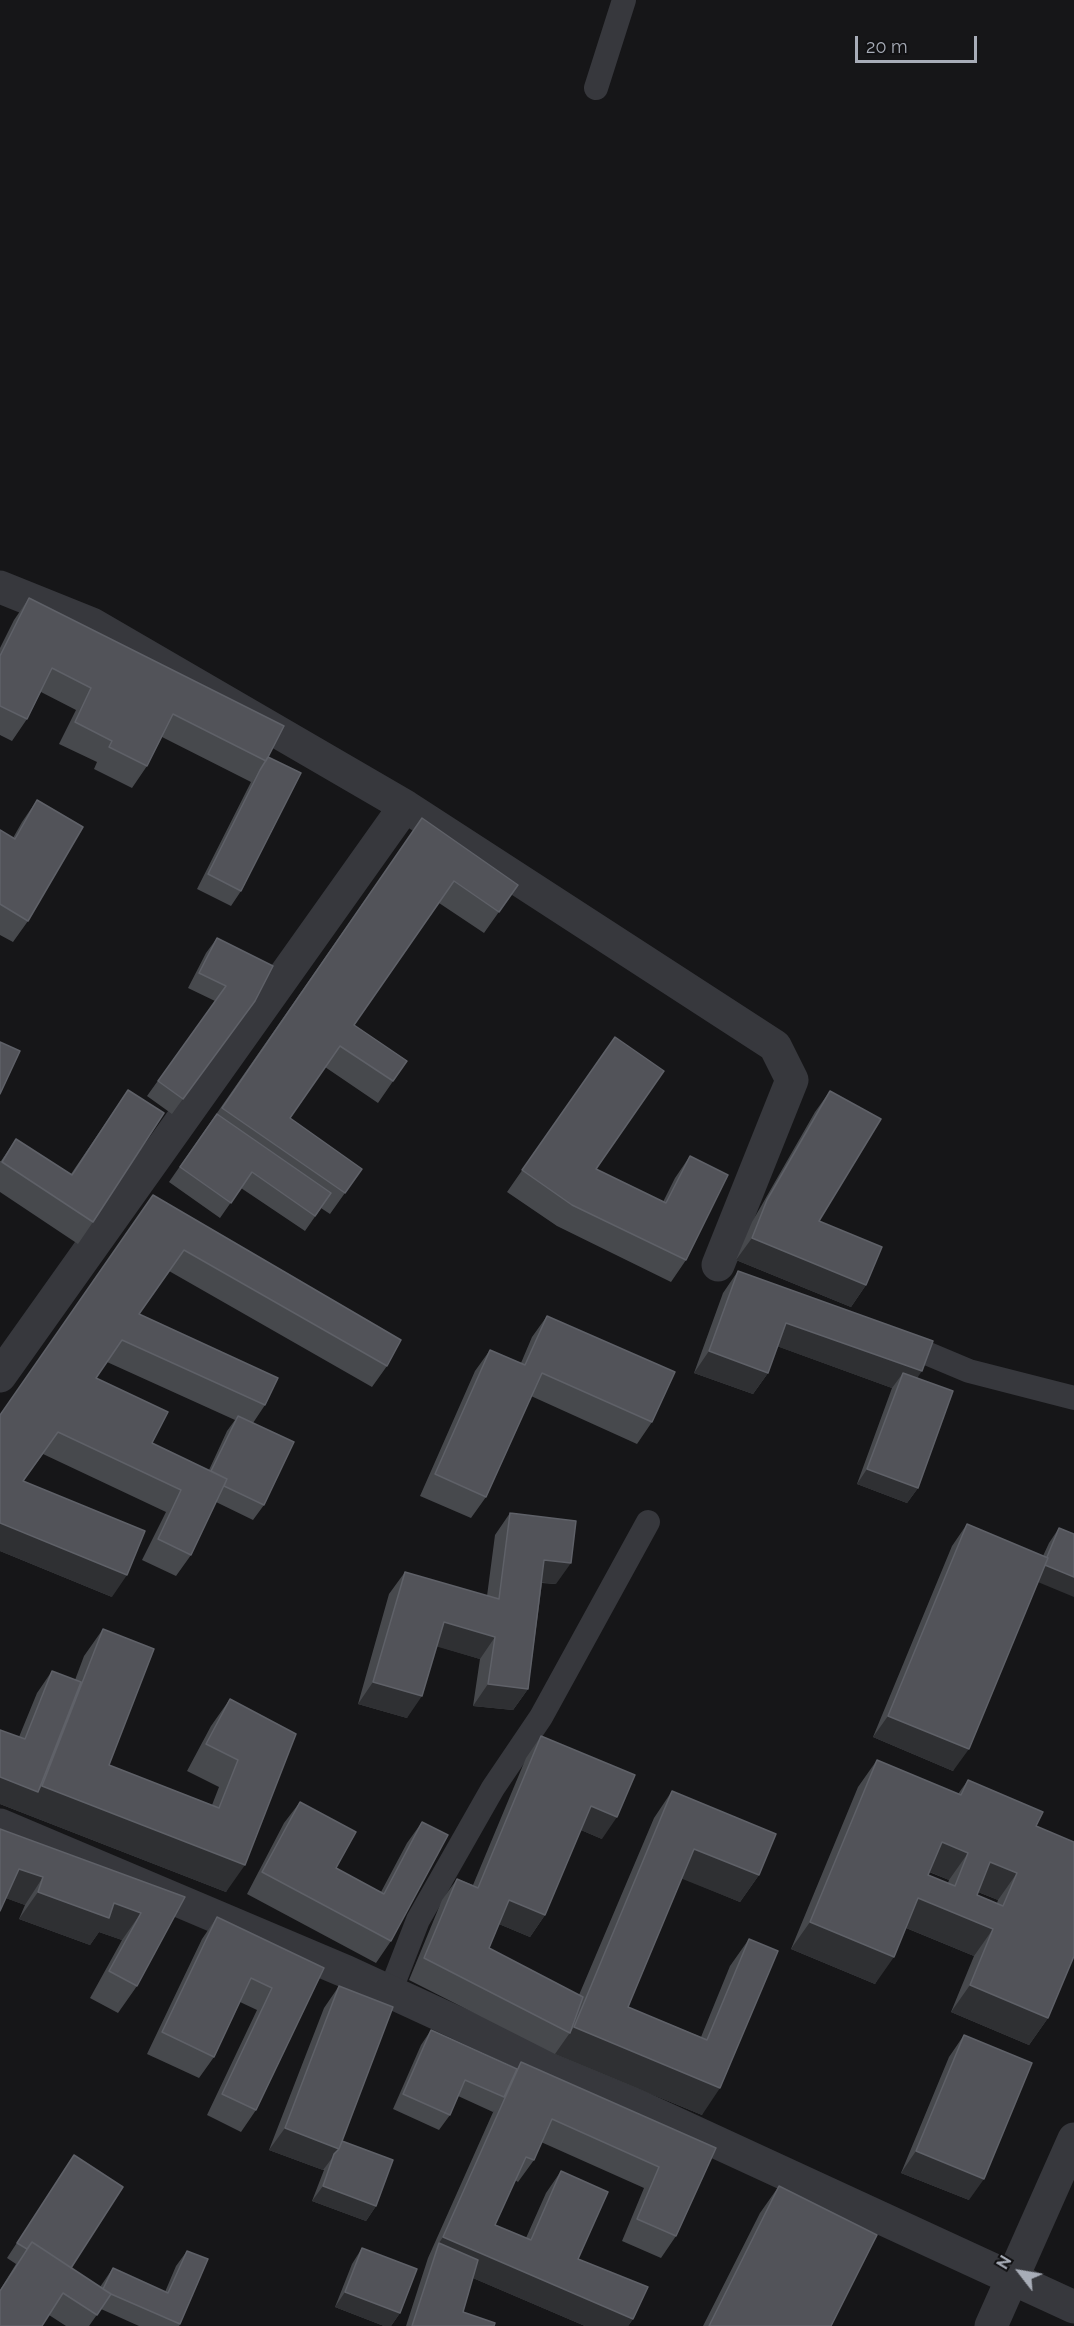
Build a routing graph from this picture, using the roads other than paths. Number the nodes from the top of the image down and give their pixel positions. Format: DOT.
graph roads {
  1 [pos="624,0"];
  2 [pos="596,88"];
  3 [pos="0,587"];
  4 [pos="405,806"];
  5 [pos="729,1270"];
  6 [pos="882,1334"];
  7 [pos="0,1376"];
  8 [pos="1074,1398"];
  9 [pos="648,1522"];
  10 [pos="0,1825"];
  11 [pos="390,1992"];
  12 [pos="1074,2139"];
  13 [pos="1013,2280"];
  14 [pos="1074,2307"];
  15 [pos="991,2326"];
  1 -- 2 [label="lane"];
  3 -- 4 [label="street"];
  4 -- 5 [label="street"];
  4 -- 7 [label="street"];
  6 -- 8 [label="lane"];
  9 -- 11 [label="lane"];
  10 -- 11 [label="street"];
  11 -- 13 [label="street"];
  12 -- 13 [label="street"];
  13 -- 14 [label="street"];
  13 -- 15 [label="street"];
}
